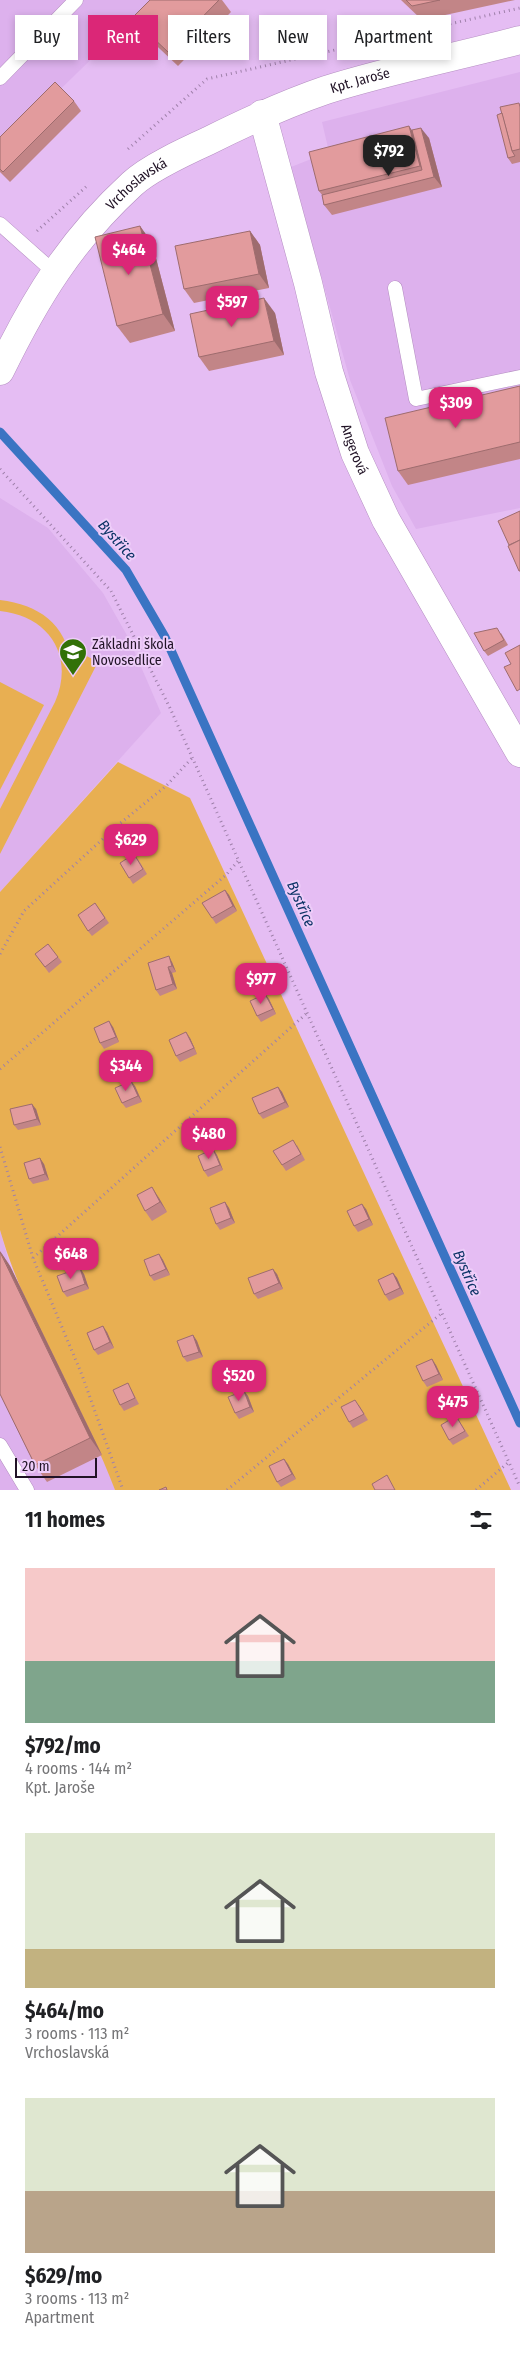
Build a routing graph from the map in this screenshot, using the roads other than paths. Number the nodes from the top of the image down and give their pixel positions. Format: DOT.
graph roads {
  1 [pos="76,0"];
  2 [pos="520,40"];
  3 [pos="0,78"];
  4 [pos="262,114"];
  5 [pos="0,224"];
  6 [pos="54,272"];
  7 [pos="395,288"];
  8 [pos="0,371"];
  9 [pos="520,377"];
  10 [pos="520,753"];
  11 [pos="0,1445"];
  12 [pos="27,1490"];
  1 -- 3 [label="lane"];
  2 -- 4 [label="street, Kpt. Jaroše"];
  4 -- 6 [label="street, Vrchoslavská"];
  4 -- 10 [label="street, Angerová"];
  5 -- 6 [label="lane"];
  6 -- 8 [label="street, Vrchoslavská"];
  7 -- 9 [label="lane"];
  11 -- 12 [label="lane"];
}
